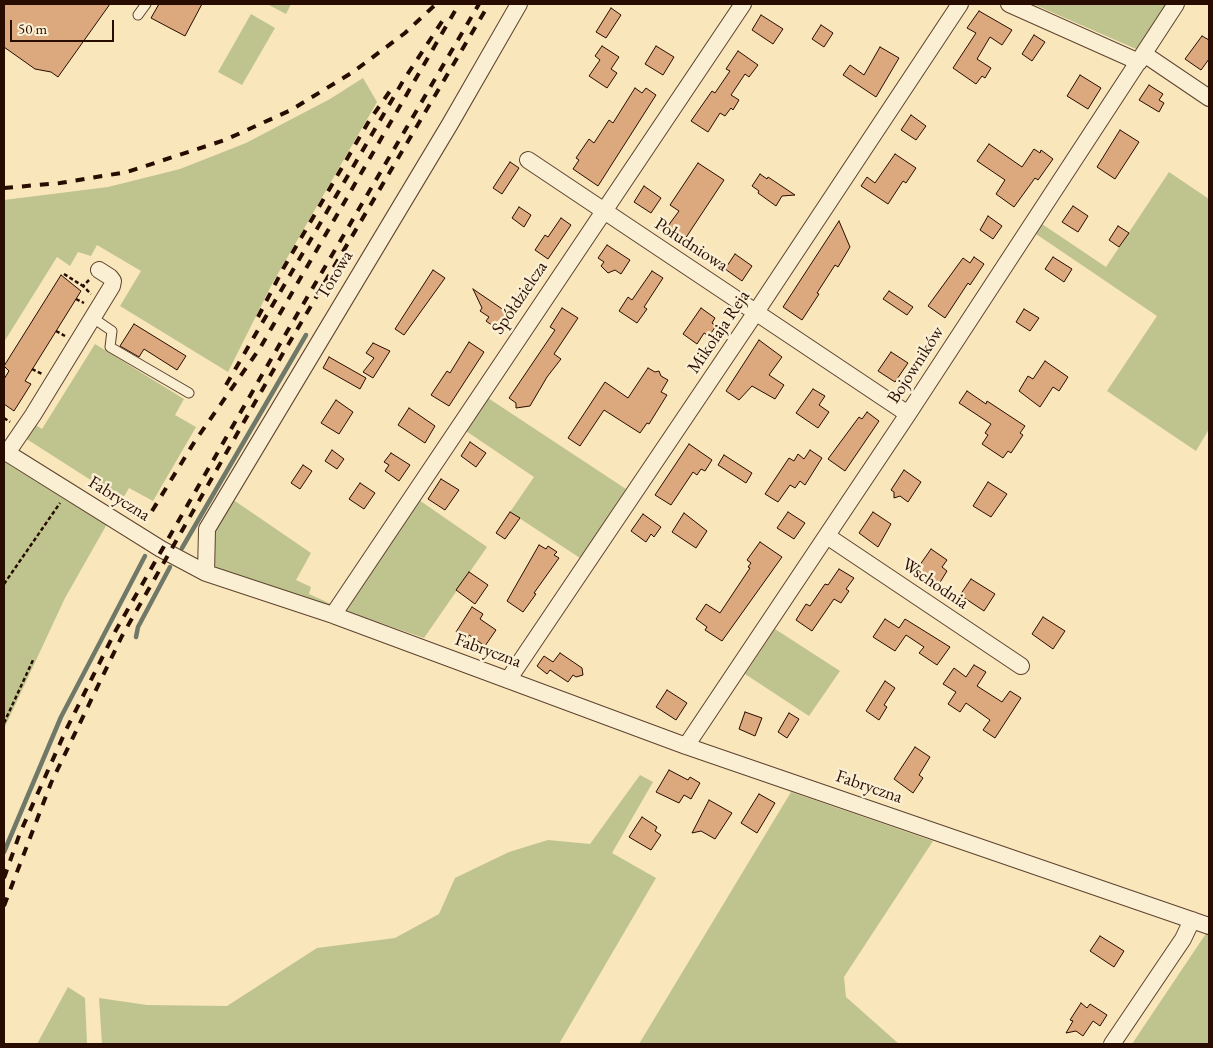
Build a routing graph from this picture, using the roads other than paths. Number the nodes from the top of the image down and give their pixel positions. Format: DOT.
graph roads {
  1 [pos="146,4"];
  2 [pos="519,4"];
  3 [pos="743,4"];
  4 [pos="960,4"];
  5 [pos="1009,4"];
  6 [pos="1176,4"];
  7 [pos="138,15"];
  8 [pos="1142,58"];
  9 [pos="1209,98"];
  10 [pos="528,160"];
  11 [pos="602,211"];
  12 [pos="99,270"];
  13 [pos="756,312"];
  14 [pos="93,318"];
  15 [pos="189,393"];
  16 [pos="908,414"];
  17 [pos="5,452"];
  18 [pos="827,536"];
  19 [pos="206,573"];
  20 [pos="333,615"];
  21 [pos="1021,666"];
  22 [pos="508,680"];
  23 [pos="686,746"];
  24 [pos="1192,920"];
  25 [pos="1209,926"];
  26 [pos="1112,1044"];
  1 -- 7 [label="lane"];
  2 -- 19 [label="street, Torowa"];
  3 -- 11 [label="street, Spółdzielcza"];
  4 -- 13 [label="street, Mikołaja Reja"];
  5 -- 8 [label="street"];
  6 -- 8 [label="street, Bojowników"];
  8 -- 9 [label="street"];
  8 -- 16 [label="street, Bojowników"];
  10 -- 11 [label="street, Południowa"];
  11 -- 13 [label="street, Południowa"];
  11 -- 20 [label="street, Spółdzielcza"];
  12 -- 14 [label="street"];
  13 -- 16 [label="street, Południowa"];
  13 -- 22 [label="street, Mikołaja Reja"];
  14 -- 15 [label="lane"];
  14 -- 17 [label="street"];
  16 -- 18 [label="street, Bojowników"];
  17 -- 19 [label="street, Fabryczna"];
  18 -- 21 [label="street, Wschodnia"];
  18 -- 23 [label="street, Bojowników"];
  19 -- 20 [label="street, Fabryczna"];
  20 -- 22 [label="street, Fabryczna"];
  22 -- 23 [label="street, Fabryczna"];
  23 -- 24 [label="street, Fabryczna"];
  24 -- 25 [label="street, Fabryczna"];
  24 -- 26 [label="street"];
}
